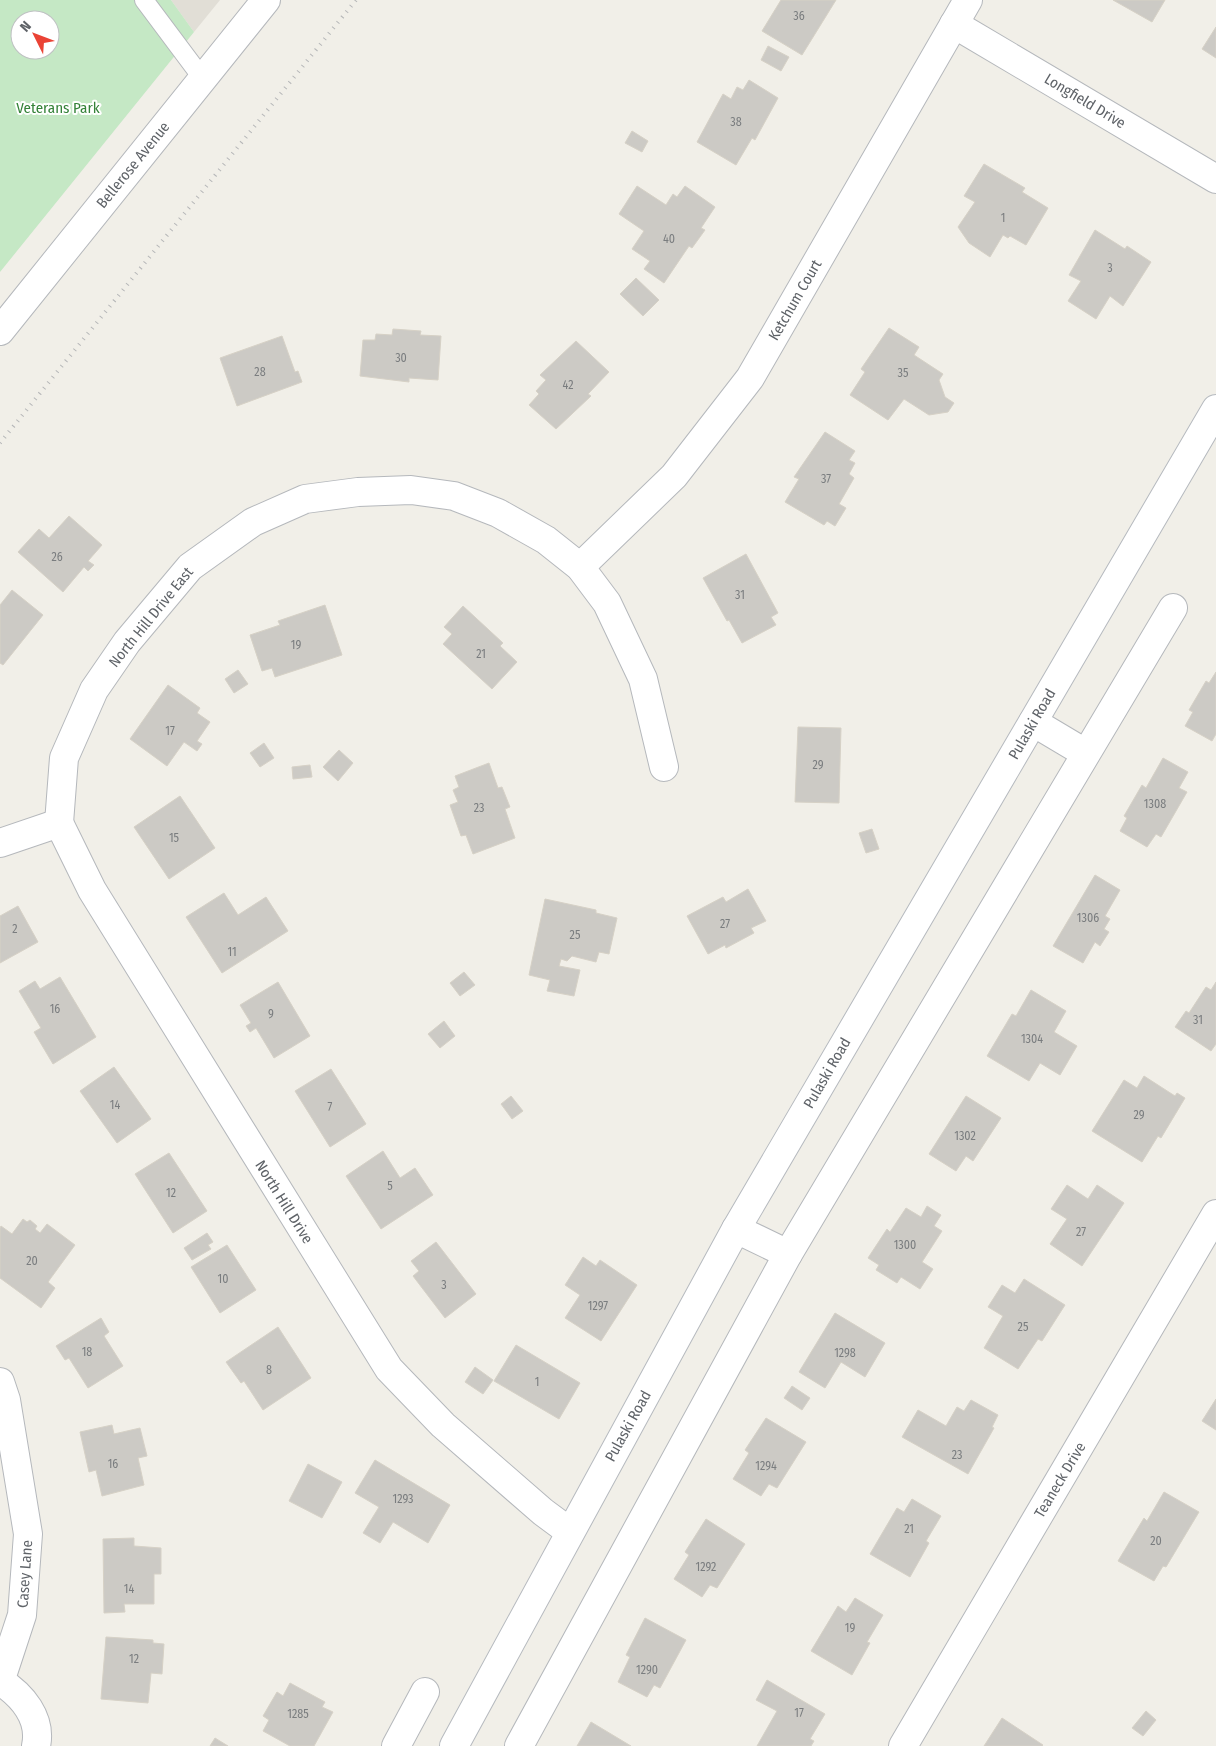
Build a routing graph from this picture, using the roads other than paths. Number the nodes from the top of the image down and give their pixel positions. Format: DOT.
graph roads {
  1 [pos="144,0"];
  2 [pos="266,0"];
  3 [pos="968,0"];
  4 [pos="954,24"];
  5 [pos="203,79"];
  6 [pos="1216,179"];
  7 [pos="0,331"];
  8 [pos="1216,409"];
  9 [pos="580,567"];
  10 [pos="1173,608"];
  11 [pos="1033,722"];
  12 [pos="1085,753"];
  13 [pos="664,767"];
  14 [pos="59,823"];
  15 [pos="0,843"];
  16 [pos="1216,1214"];
  17 [pos="736,1230"];
  18 [pos="788,1254"];
  19 [pos="0,1382"];
  20 [pos="8,1464"];
  21 [pos="570,1532"];
  22 [pos="0,1681"];
  23 [pos="425,1692"];
  24 [pos="36,1746"];
  25 [pos="396,1746"];
  26 [pos="454,1746"];
  27 [pos="519,1746"];
  28 [pos="903,1746"];
  1 -- 5 [label="lane"];
  2 -- 5 [label="street, Bellerose Avenue"];
  3 -- 4 [label="street, Ketchum Court"];
  4 -- 6 [label="street, Longfield Drive"];
  4 -- 9 [label="street, Ketchum Court"];
  5 -- 7 [label="street, Bellerose Avenue"];
  8 -- 11 [label="street, Pulaski Road"];
  9 -- 13 [label="street, North Hill Drive East"];
  9 -- 14 [label="street, North Hill Drive East"];
  10 -- 12 [label="street"];
  11 -- 12 [label="street"];
  11 -- 17 [label="street, Pulaski Road"];
  12 -- 18 [label="street"];
  14 -- 15 [label="street"];
  14 -- 21 [label="street, North Hill Drive"];
  16 -- 28 [label="street, Teaneck Drive"];
  17 -- 18 [label="street"];
  17 -- 21 [label="street, Pulaski Road"];
  18 -- 27 [label="street"];
  19 -- 20 [label="street, Casey Lane"];
  20 -- 22 [label="street, Casey Lane"];
  21 -- 26 [label="street, Pulaski Road"];
  22 -- 24 [label="street, Casey Lane"];
  23 -- 25 [label="street"];
}
